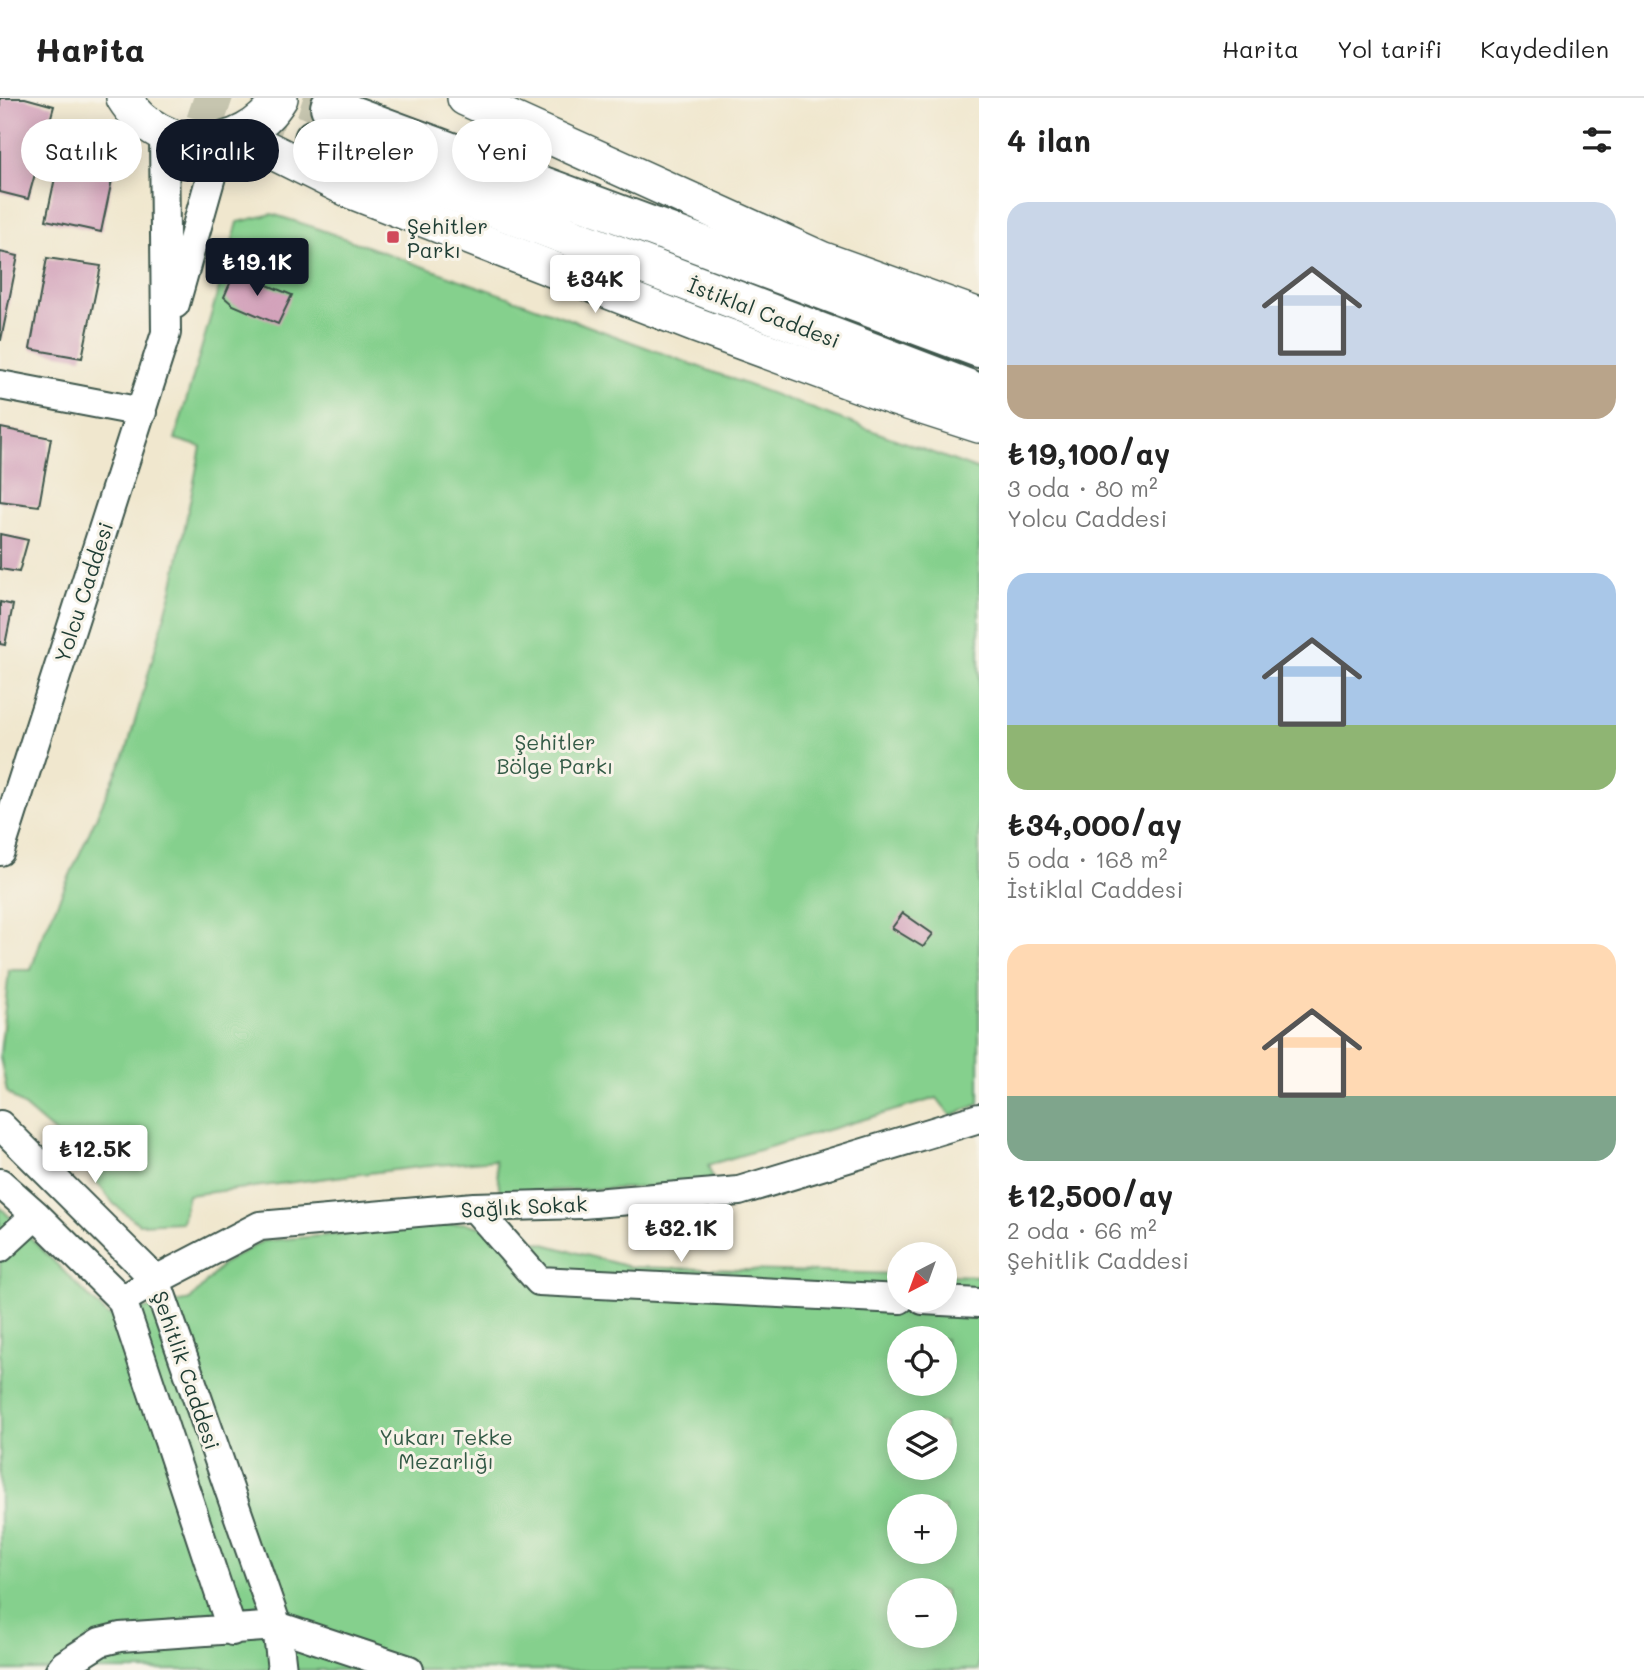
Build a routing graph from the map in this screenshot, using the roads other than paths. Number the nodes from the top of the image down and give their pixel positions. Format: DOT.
graph roads {
  1 [pos="280,98"];
  2 [pos="466,98"];
  3 [pos="118,101"];
  4 [pos="262,119"];
  5 [pos="156,130"];
  6 [pos="279,159"];
  7 [pos="164,182"];
  8 [pos="216,182"];
  9 [pos="979,316"];
  10 [pos="166,334"];
  11 [pos="979,348"];
  12 [pos="0,385"];
  13 [pos="979,393"];
  14 [pos="142,412"];
  15 [pos="979,425"];
  16 [pos="0,851"];
  17 [pos="979,1118"];
  18 [pos="0,1125"];
  19 [pos="0,1183"];
  20 [pos="474,1207"];
  21 [pos="36,1215"];
  22 [pos="0,1248"];
  23 [pos="156,1280"];
  24 [pos="887,1298"];
  25 [pos="122,1300"];
  26 [pos="957,1302"];
  27 [pos="979,1303"];
  28 [pos="277,1626"];
  29 [pos="232,1631"];
  30 [pos="60,1670"];
  31 [pos="282,1670"];
  32 [pos="410,1670"];
  1 -- 4 [label="street"];
  2 -- 9 [label="street"];
  3 -- 5 [label="street"];
  6 -- 15 [label="street"];
  7 -- 10 [label="street, Yolcu Caddesi"];
  8 -- 10 [label="street, Yolcu Caddesi"];
  10 -- 14 [label="street, Yolcu Caddesi"];
  11 -- 13 [label="main road, İstiklal Caddesi"];
  12 -- 14 [label="street"];
  14 -- 16 [label="street, Yolcu Caddesi"];
  17 -- 20 [label="street, Sağlık Sokak"];
  18 -- 23 [label="street, Şehitlik Caddesi"];
  19 -- 21 [label="street, Şehitlik Caddesi"];
  20 -- 23 [label="street, Sağlık Sokak"];
  20 -- 24 [label="street"];
  21 -- 22 [label="street"];
  21 -- 25 [label="street, Şehitlik Caddesi"];
  23 -- 25 [label="street, Sağlık Sokak"];
  23 -- 28 [label="street, Şehitlik Caddesi"];
  25 -- 29 [label="street, Şehitlik Caddesi"];
  26 -- 27 [label="street"];
  28 -- 29 [label="street"];
  28 -- 31 [label="street, Şehitlik Caddesi"];
  28 -- 32 [label="street"];
  29 -- 30 [label="street"];
}
